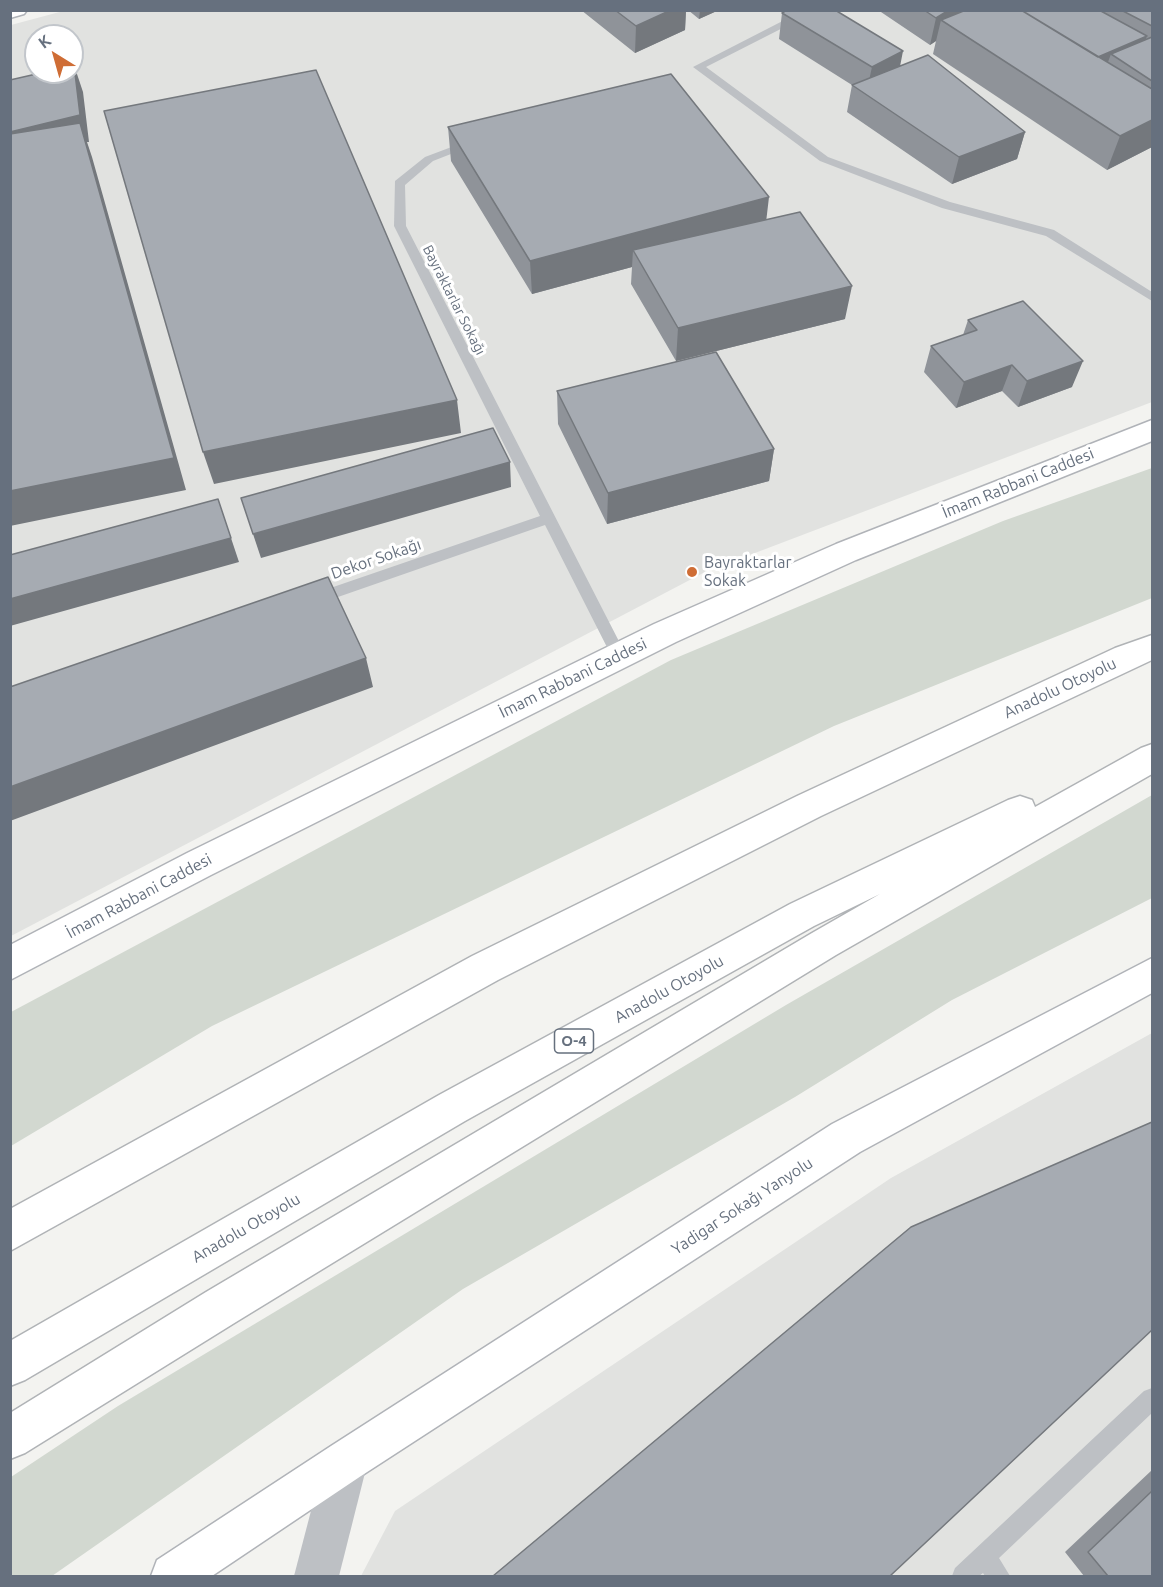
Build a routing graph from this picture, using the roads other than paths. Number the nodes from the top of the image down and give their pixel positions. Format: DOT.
graph roads {
  1 [pos="17,10"];
  2 [pos="813,10"];
  3 [pos="10,12"];
  4 [pos="481,140"];
  5 [pos="1152,297"];
  6 [pos="1152,430"];
  7 [pos="549,518"];
  8 [pos="302,603"];
  9 [pos="1152,646"];
  10 [pos="618,655"];
  11 [pos="1152,746"];
  12 [pos="1152,758"];
  13 [pos="10,964"];
  14 [pos="1152,975"];
  15 [pos="10,1231"];
  16 [pos="10,1365"];
  17 [pos="1152,1399"];
  18 [pos="10,1438"];
  19 [pos="346,1461"];
  20 [pos="984,1557"];
  21 [pos="173,1576"];
  22 [pos="316,1576"];
  23 [pos="963,1576"];
  24 [pos="999,1576"];
  1 -- 3 [label="main road"];
  2 -- 5 [label="lane"];
  4 -- 7 [label="lane, Bayraktarlar Sokağı"];
  6 -- 10 [label="main road, İmam Rabbani Caddesi"];
  7 -- 8 [label="lane, Dekor Sokağı"];
  7 -- 10 [label="lane, Bayraktarlar Sokağı"];
  9 -- 15 [label="main road, Anadolu Otoyolu"];
  10 -- 13 [label="main road, İmam Rabbani Caddesi"];
  11 -- 16 [label="main road, Anadolu Otoyolu / O-4"];
  12 -- 18 [label="main road"];
  14 -- 19 [label="main road, Yadigar Sokağı Yanyolu"];
  17 -- 20 [label="lane"];
  19 -- 21 [label="main road, Yadigar Sokağı Yanyolu"];
  19 -- 22 [label="street"];
  20 -- 23 [label="lane"];
  20 -- 24 [label="lane"];
}
